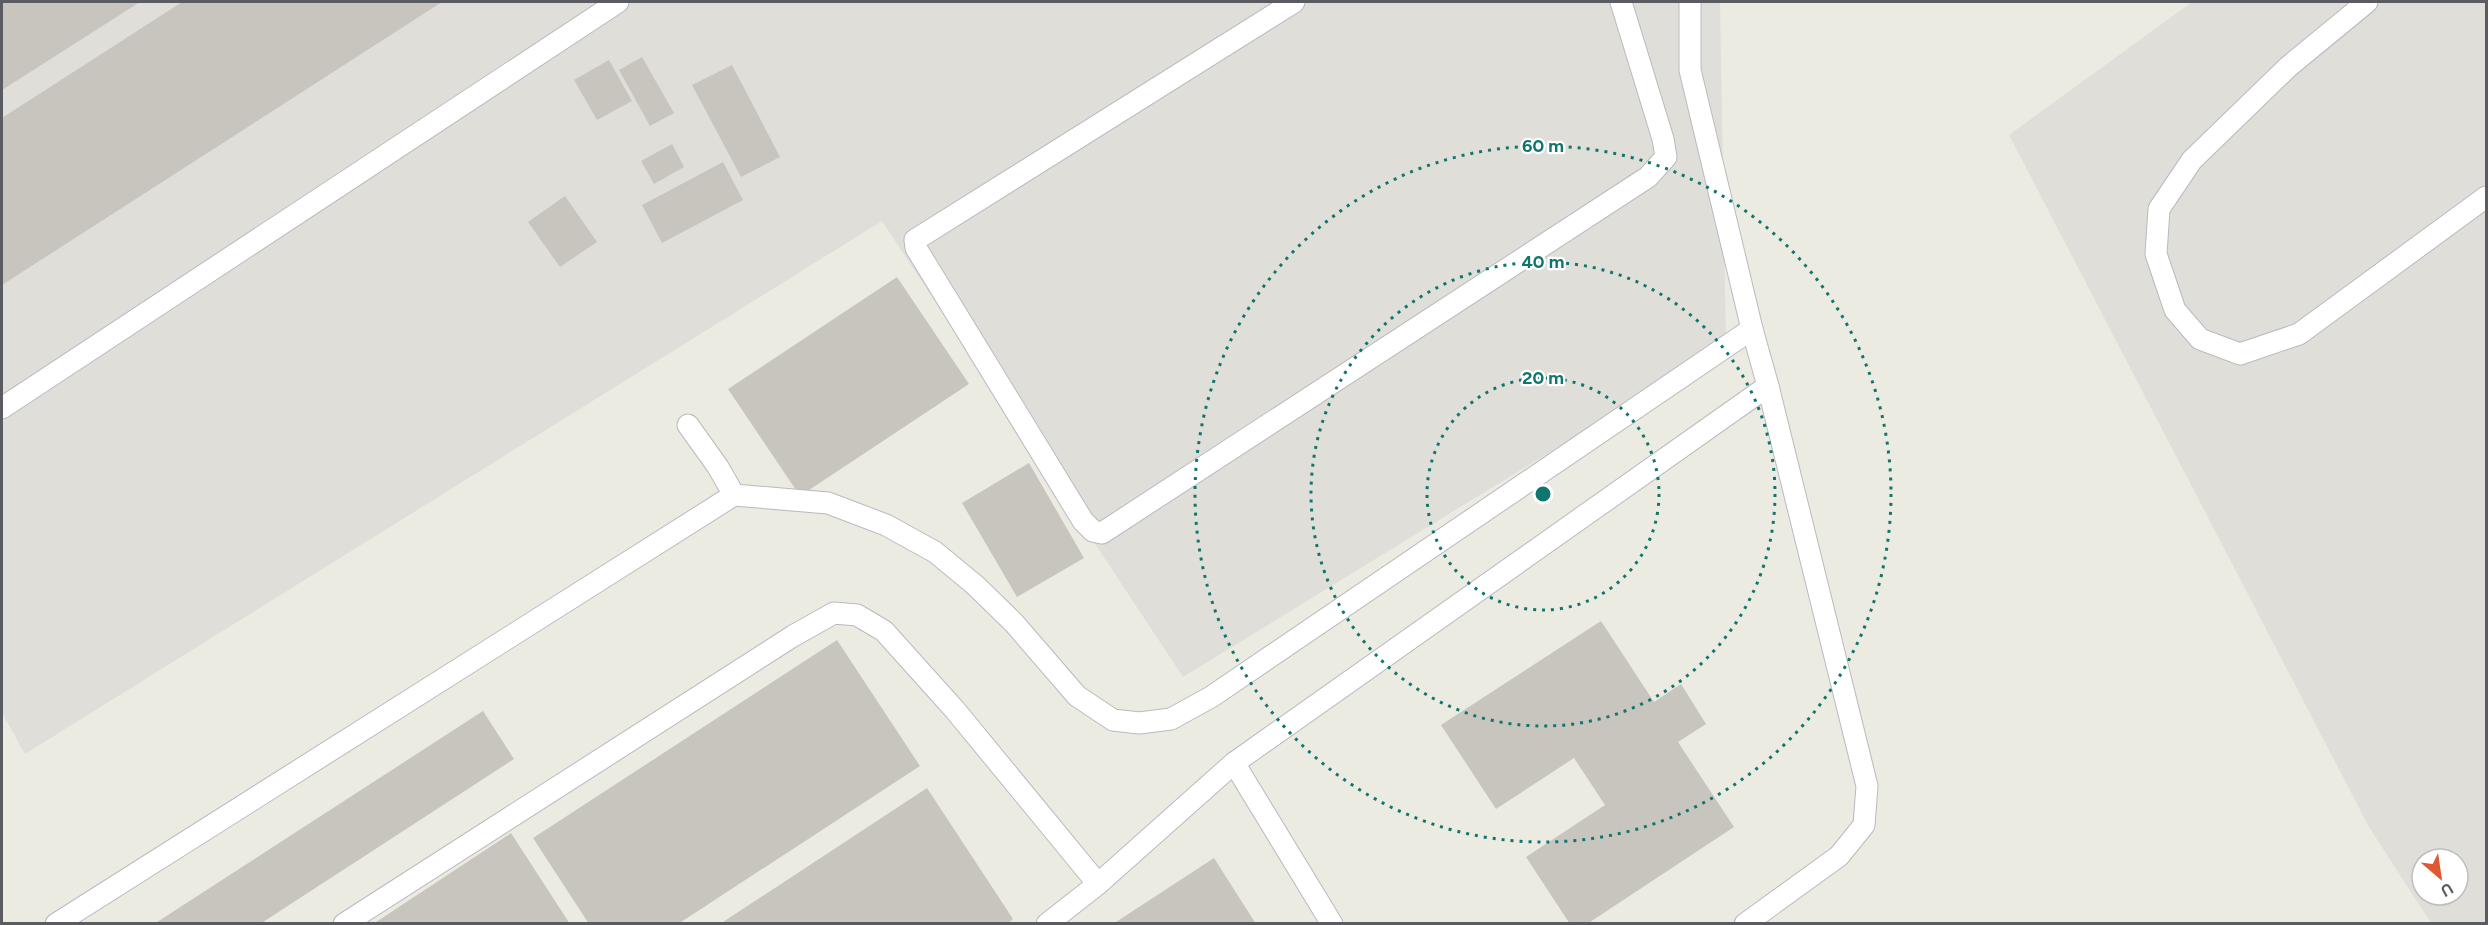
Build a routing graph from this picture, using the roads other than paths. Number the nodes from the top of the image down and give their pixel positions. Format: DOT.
graph roads {
  1 [pos="618,2"];
  2 [pos="1294,2"];
  3 [pos="1621,2"];
  4 [pos="1690,2"];
  5 [pos="2367,2"];
  6 [pos="2487,197"];
  7 [pos="1752,328"];
  8 [pos="1768,386"];
  9 [pos="2,408"];
  10 [pos="688,425"];
  11 [pos="734,495"];
  12 [pos="1234,763"];
  13 [pos="1098,884"];
  14 [pos="56,924"];
  15 [pos="344,924"];
  16 [pos="1047,924"];
  17 [pos="1332,924"];
  18 [pos="1745,924"];
  1 -- 9 [label="lane"];
  2 -- 3 [label="lane"];
  4 -- 7 [label="lane"];
  5 -- 6 [label="lane"];
  7 -- 8 [label="lane"];
  7 -- 11 [label="lane"];
  8 -- 12 [label="lane"];
  8 -- 18 [label="lane"];
  10 -- 11 [label="lane"];
  11 -- 14 [label="lane"];
  12 -- 13 [label="lane"];
  12 -- 17 [label="lane"];
  13 -- 15 [label="lane"];
  13 -- 16 [label="lane"];
}
